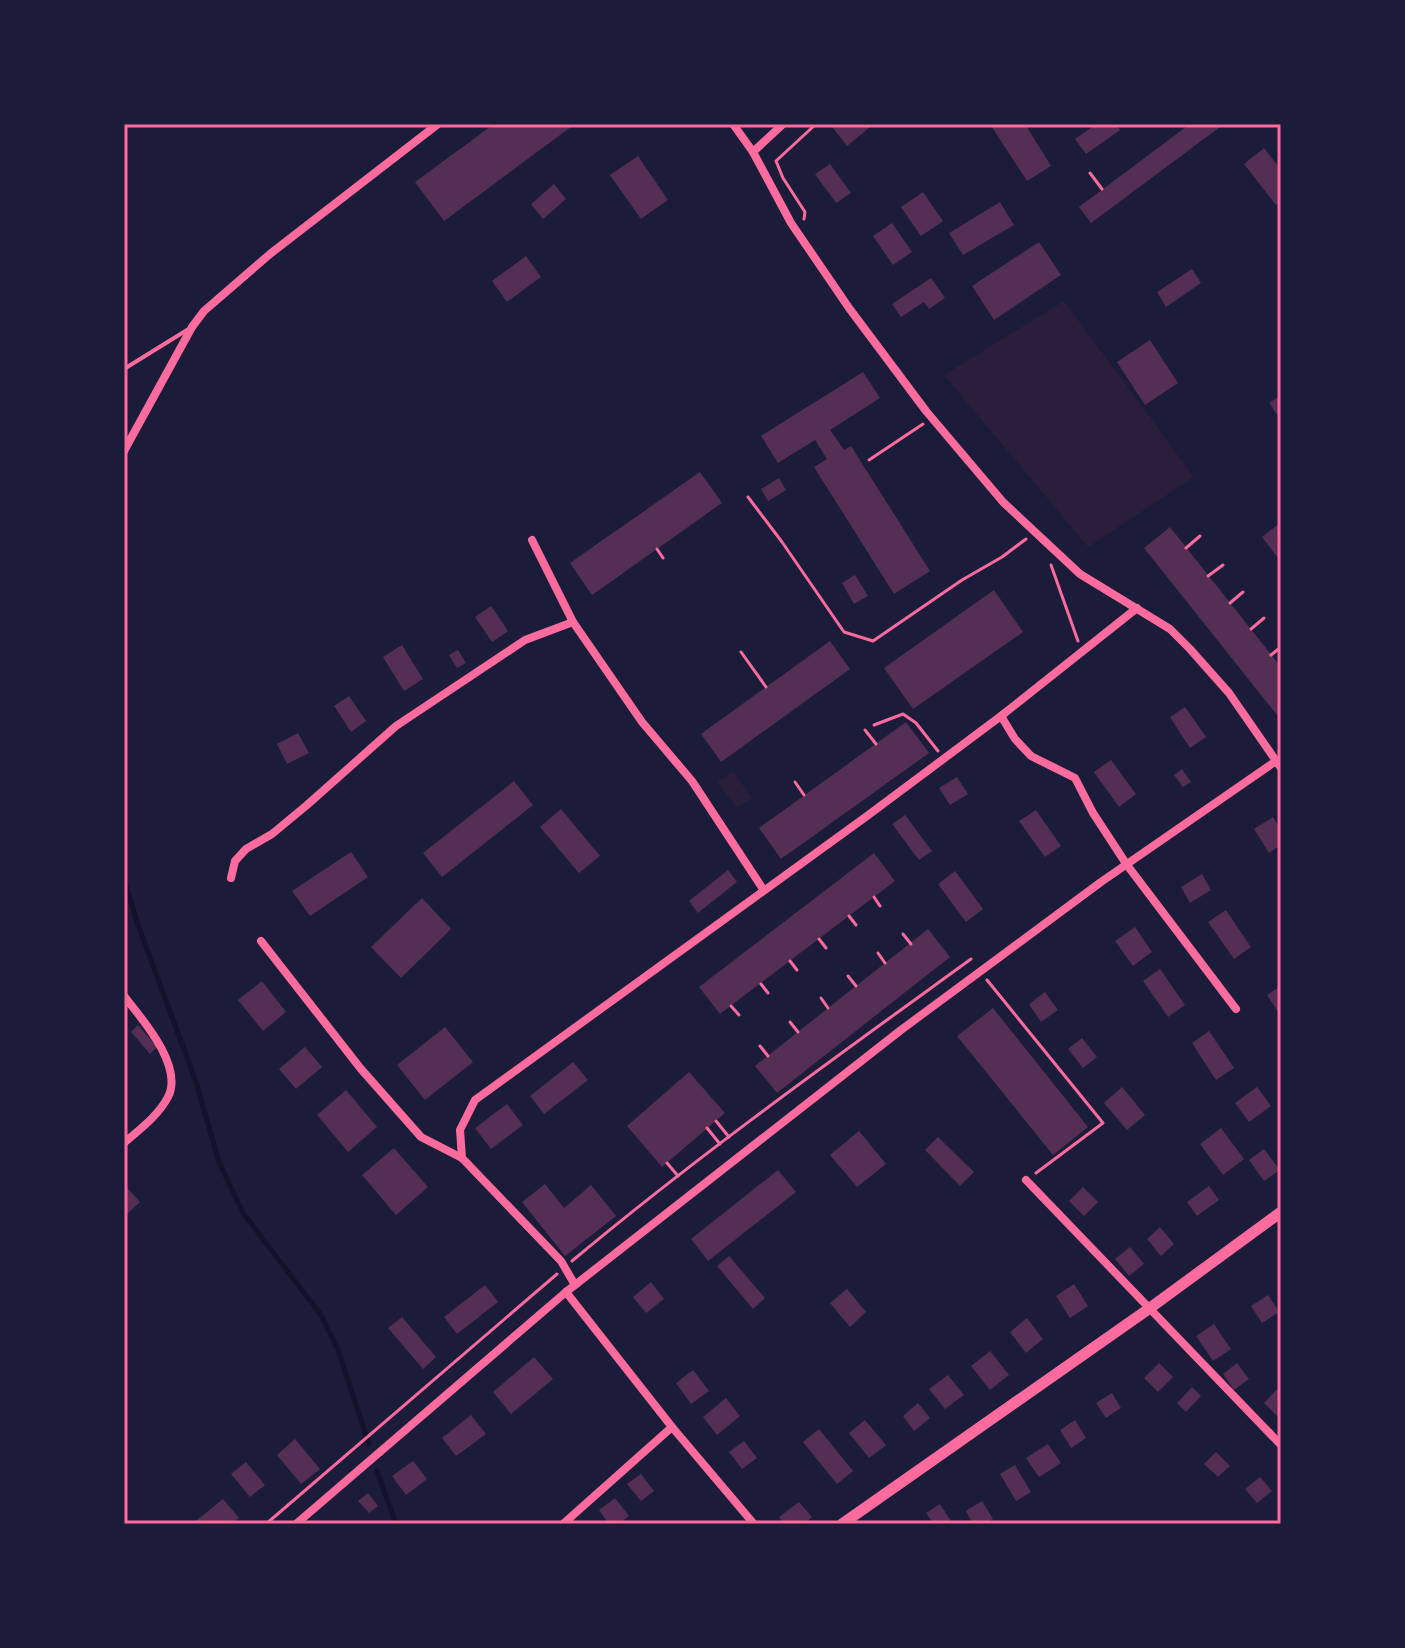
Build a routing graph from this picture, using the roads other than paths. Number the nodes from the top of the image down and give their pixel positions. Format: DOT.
graph roads {
  1 [pos="438,124"];
  2 [pos="733,124"];
  3 [pos="783,124"];
  4 [pos="753,152"];
  5 [pos="192,327"];
  6 [pos="124,369"];
  7 [pos="124,451"];
  8 [pos="532,540"];
  9 [pos="1137,608"];
  10 [pos="573,622"];
  11 [pos="1001,716"];
  12 [pos="1278,764"];
  13 [pos="1127,865"];
  14 [pos="231,878"];
  15 [pos="763,889"];
  16 [pos="261,941"];
  17 [pos="124,996"];
  18 [pos="1236,1009"];
  19 [pos="124,1143"];
  20 [pos="462,1158"];
  21 [pos="1026,1180"];
  22 [pos="1281,1212"];
  23 [pos="575,1285"];
  24 [pos="566,1292"];
  25 [pos="1150,1308"];
  26 [pos="672,1427"];
  27 [pos="1281,1445"];
  28 [pos="296,1524"];
  29 [pos="563,1524"];
  30 [pos="754,1524"];
  31 [pos="842,1524"];
  1 -- 5 [label="street"];
  2 -- 4 [label="street"];
  3 -- 4 [label="street"];
  4 -- 9 [label="street"];
  5 -- 6 [label="lane"];
  5 -- 7 [label="street"];
  8 -- 10 [label="street"];
  9 -- 11 [label="street"];
  9 -- 12 [label="street"];
  10 -- 14 [label="street"];
  10 -- 15 [label="street"];
  11 -- 13 [label="street"];
  11 -- 15 [label="street"];
  12 -- 13 [label="street"];
  13 -- 18 [label="street"];
  13 -- 23 [label="street"];
  15 -- 20 [label="street"];
  16 -- 20 [label="street"];
  17 -- 19 [label="street"];
  20 -- 23 [label="street"];
  21 -- 25 [label="street"];
  22 -- 25 [label="street"];
  23 -- 24 [label="street"];
  24 -- 26 [label="street"];
  24 -- 28 [label="street"];
  25 -- 27 [label="street"];
  25 -- 31 [label="street"];
  26 -- 29 [label="street"];
  26 -- 30 [label="street"];
}
